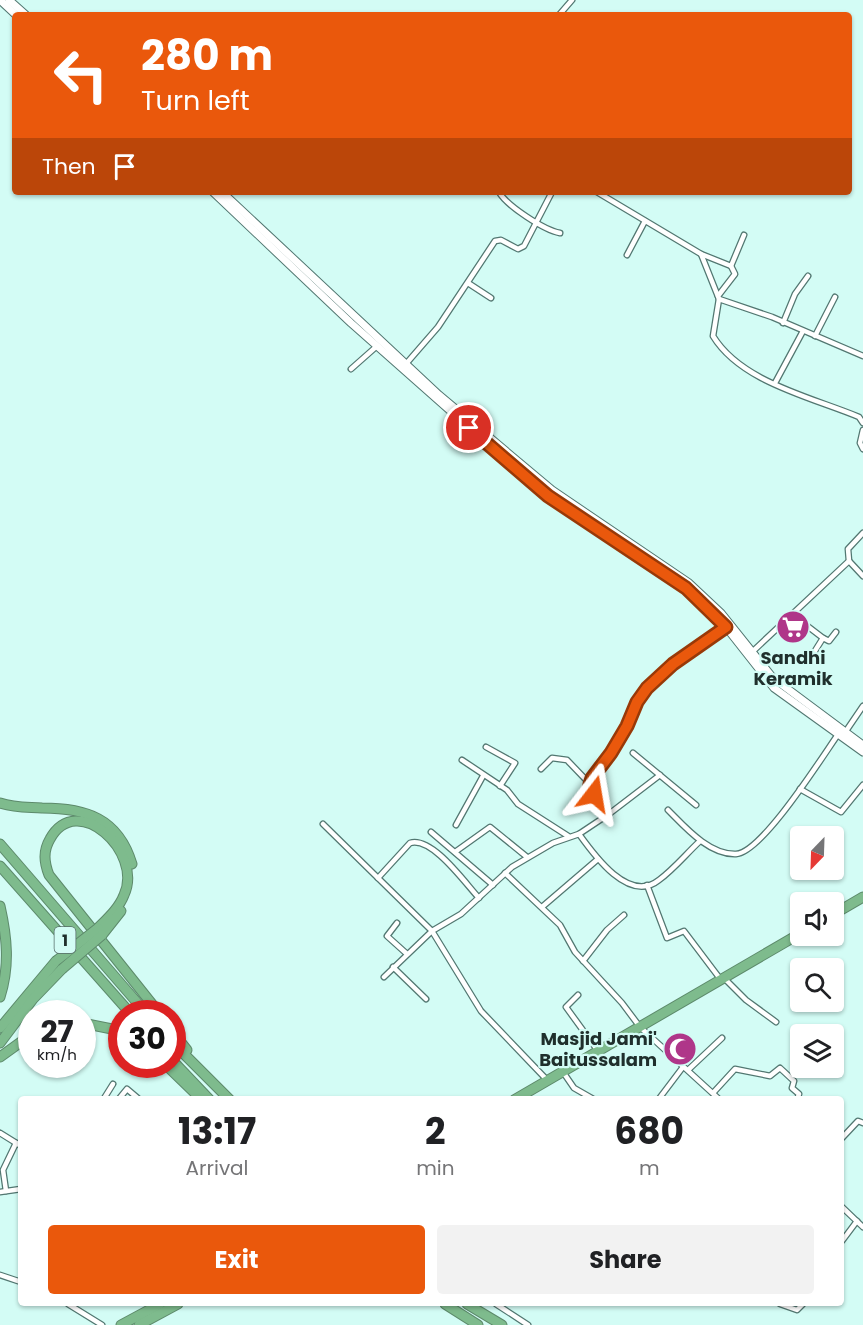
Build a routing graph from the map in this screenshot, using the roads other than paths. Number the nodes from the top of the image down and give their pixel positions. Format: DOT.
graph roads {
  1 [pos="0,0"];
  2 [pos="9,0"];
  3 [pos="572,0"];
  4 [pos="13,12"];
  5 [pos="23,12"];
  6 [pos="562,12"];
  7 [pos="216,195"];
  8 [pos="225,195"];
  9 [pos="501,195"];
  10 [pos="551,195"];
  11 [pos="602,195"];
  12 [pos="645,221"];
  13 [pos="538,222"];
  14 [pos="560,233"];
  15 [pos="744,235"];
  16 [pos="701,254"];
  17 [pos="627,255"];
  18 [pos="731,266"];
  19 [pos="808,276"];
  20 [pos="468,283"];
  21 [pos="718,297"];
  22 [pos="835,297"];
  23 [pos="491,298"];
  24 [pos="783,323"];
  25 [pos="803,331"];
  26 [pos="815,336"];
  27 [pos="376,346"];
  28 [pos="863,356"];
  29 [pos="404,366"];
  30 [pos="351,369"];
  31 [pos="775,383"];
  32 [pos="863,423"];
  33 [pos="863,430"];
  34 [pos="863,449"];
  35 [pos="863,533"];
  36 [pos="849,561"];
  37 [pos="863,576"];
  38 [pos="793,615"];
  39 [pos="726,627"];
  40 [pos="836,632"];
  41 [pos="823,638"];
  42 [pos="813,654"];
  43 [pos="749,655"];
  44 [pos="863,706"];
  45 [pos="842,731"];
  46 [pos="863,745"];
  47 [pos="486,747"];
  48 [pos="863,752"];
  49 [pos="633,753"];
  50 [pos="462,760"];
  51 [pos="541,769"];
  52 [pos="660,775"];
  53 [pos="483,776"];
  54 [pos="590,784"];
  55 [pos="863,785"];
  56 [pos="500,786"];
  57 [pos="800,789"];
  58 [pos="0,803"];
  59 [pos="696,805"];
  60 [pos="668,810"];
  61 [pos="609,814"];
  62 [pos="323,824"];
  63 [pos="456,825"];
  64 [pos="431,832"];
  65 [pos="446,832"];
  66 [pos="579,834"];
  67 [pos="568,836"];
  68 [pos="440,838"];
  69 [pos="699,841"];
  70 [pos="0,844"];
  71 [pos="455,852"];
  72 [pos="527,857"];
  73 [pos="598,859"];
  74 [pos="0,866"];
  75 [pos="505,873"];
  76 [pos="378,878"];
  77 [pos="493,885"];
  78 [pos="647,885"];
  79 [pos="863,897"];
  80 [pos="479,898"];
  81 [pos="0,906"];
  82 [pos="542,907"];
  83 [pos="844,908"];
  84 [pos="624,915"];
  85 [pos="397,923"];
  86 [pos="100,931"];
  87 [pos="432,931"];
  88 [pos="790,939"];
  89 [pos="407,954"];
  90 [pos="583,961"];
  91 [pos="59,965"];
  92 [pos="393,967"];
  93 [pos="384,976"];
  94 [pos="723,979"];
  95 [pos="578,995"];
  96 [pos="0,997"];
  97 [pos="426,999"];
  98 [pos="119,1000"];
  99 [pos="135,1000"];
  100 [pos="149,1000"];
  101 [pos="776,1022"];
  102 [pos="640,1027"];
  103 [pos="0,1028"];
  104 [pos="722,1038"];
  105 [pos="0,1043"];
  106 [pos="18,1045"];
  107 [pos="186,1048"];
  108 [pos="598,1051"];
  109 [pos="186,1056"];
  110 [pos="0,1057"];
  111 [pos="686,1069"];
  112 [pos="563,1072"];
  113 [pos="186,1075"];
  114 [pos="179,1078"];
  115 [pos="210,1080"];
  116 [pos="548,1081"];
  117 [pos="113,1084"];
  118 [pos="713,1093"];
  119 [pos="106,1096"];
  120 [pos="121,1096"];
  121 [pos="135,1096"];
  122 [pos="198,1096"];
  123 [pos="206,1096"];
  124 [pos="226,1096"];
  125 [pos="521,1096"];
  126 [pos="588,1096"];
  127 [pos="662,1096"];
  128 [pos="716,1096"];
  129 [pos="798,1096"];
  130 [pos="863,1123"];
  131 [pos="0,1133"];
  132 [pos="844,1136"];
  133 [pos="18,1145"];
  134 [pos="18,1190"];
  135 [pos="3,1192"];
  136 [pos="844,1209"];
  137 [pos="861,1224"];
  138 [pos="844,1239"];
  139 [pos="0,1275"];
  140 [pos="18,1281"];
  141 [pos="71,1306"];
  142 [pos="156,1306"];
  143 [pos="174,1306"];
  144 [pos="448,1306"];
  145 [pos="470,1306"];
  146 [pos="499,1306"];
  147 [pos="786,1306"];
  148 [pos="801,1306"];
  149 [pos="102,1325"];
  150 [pos="121,1325"];
  151 [pos="139,1325"];
  152 [pos="478,1325"];
  153 [pos="502,1325"];
  154 [pos="528,1325"];
  1 -- 4 [label="street"];
  2 -- 5 [label="street"];
  3 -- 6 [label="street"];
  7 -- 27 [label="street"];
  8 -- 29 [label="street"];
  9 -- 13 [label="street"];
  10 -- 13 [label="street"];
  11 -- 12 [label="street"];
  12 -- 16 [label="street"];
  12 -- 17 [label="street"];
  13 -- 14 [label="street"];
  13 -- 20 [label="street"];
  15 -- 18 [label="street"];
  16 -- 18 [label="street"];
  16 -- 21 [label="street"];
  18 -- 21 [label="street"];
  19 -- 24 [label="street"];
  20 -- 23 [label="street"];
  20 -- 29 [label="street"];
  21 -- 24 [label="street"];
  21 -- 31 [label="street"];
  22 -- 26 [label="street"];
  24 -- 25 [label="street"];
  25 -- 26 [label="street"];
  25 -- 31 [label="street"];
  26 -- 28 [label="street"];
  27 -- 29 [label="street"];
  27 -- 30 [label="street"];
  29 -- 39 [label="street"];
  29 -- 43 [label="street"];
  31 -- 32 [label="street"];
  33 -- 34 [label="street"];
  35 -- 36 [label="street"];
  36 -- 37 [label="street"];
  36 -- 38 [label="street"];
  38 -- 41 [label="street"];
  38 -- 43 [label="street"];
  39 -- 43 [label="street"];
  39 -- 54 [label="street"];
  40 -- 41 [label="street"];
  41 -- 42 [label="street"];
  43 -- 45 [label="street"];
  44 -- 45 [label="street"];
  45 -- 46 [label="street"];
  45 -- 48 [label="street"];
  45 -- 57 [label="street"];
  47 -- 56 [label="street"];
  49 -- 52 [label="street"];
  50 -- 53 [label="street"];
  51 -- 54 [label="street"];
  52 -- 59 [label="street"];
  52 -- 61 [label="street"];
  53 -- 56 [label="street"];
  53 -- 63 [label="street"];
  54 -- 61 [label="street"];
  55 -- 57 [label="street"];
  56 -- 67 [label="street"];
  57 -- 69 [label="street"];
  58 -- 86 [label="highway"];
  60 -- 69 [label="street"];
  61 -- 66 [label="street"];
  62 -- 76 [label="street"];
  64 -- 68 [label="street"];
  65 -- 68 [label="street"];
  66 -- 67 [label="street"];
  66 -- 73 [label="street"];
  67 -- 72 [label="street"];
  68 -- 71 [label="street"];
  69 -- 78 [label="street"];
  70 -- 99 [label="highway, 1"];
  71 -- 72 [label="street"];
  71 -- 77 [label="street"];
  72 -- 75 [label="street"];
  73 -- 78 [label="street"];
  73 -- 82 [label="street"];
  74 -- 98 [label="highway, 1"];
  75 -- 77 [label="street"];
  75 -- 82 [label="street"];
  76 -- 80 [label="street"];
  76 -- 87 [label="street"];
  77 -- 80 [label="street"];
  78 -- 94 [label="street"];
  79 -- 83 [label="highway"];
  80 -- 87 [label="street"];
  81 -- 96 [label="highway"];
  82 -- 90 [label="street"];
  84 -- 90 [label="street"];
  85 -- 89 [label="street"];
  86 -- 91 [label="highway, bridge"];
  86 -- 100 [label="highway"];
  87 -- 89 [label="street"];
  87 -- 116 [label="street"];
  88 -- 94 [label="highway"];
  89 -- 92 [label="street"];
  90 -- 102 [label="street"];
  91 -- 103 [label="highway"];
  91 -- 105 [label="highway"];
  92 -- 93 [label="street"];
  92 -- 97 [label="street"];
  94 -- 101 [label="street"];
  94 -- 102 [label="highway"];
  95 -- 108 [label="street"];
  102 -- 108 [label="highway"];
  102 -- 111 [label="street"];
  104 -- 111 [label="street"];
  106 -- 110 [label="highway"];
  107 -- 115 [label="highway"];
  108 -- 112 [label="highway"];
  109 -- 115 [label="highway"];
  111 -- 118 [label="street"];
  111 -- 127 [label="street"];
  112 -- 116 [label="highway"];
  112 -- 126 [label="street"];
  113 -- 123 [label="highway"];
  114 -- 122 [label="highway"];
  115 -- 124 [label="highway"];
  116 -- 125 [label="highway"];
  117 -- 119 [label="street"];
  118 -- 128 [label="street"];
  118 -- 129 [label="street"];
  120 -- 121 [label="street"];
  130 -- 132 [label="street"];
  131 -- 133 [label="street"];
  133 -- 135 [label="street"];
  134 -- 135 [label="street"];
  136 -- 137 [label="street"];
  137 -- 138 [label="street"];
  139 -- 140 [label="street"];
  141 -- 149 [label="street"];
  142 -- 150 [label="highway"];
  143 -- 151 [label="highway"];
  144 -- 152 [label="highway"];
  145 -- 153 [label="highway"];
  146 -- 154 [label="street"];
  147 -- 148 [label="street"];
}
